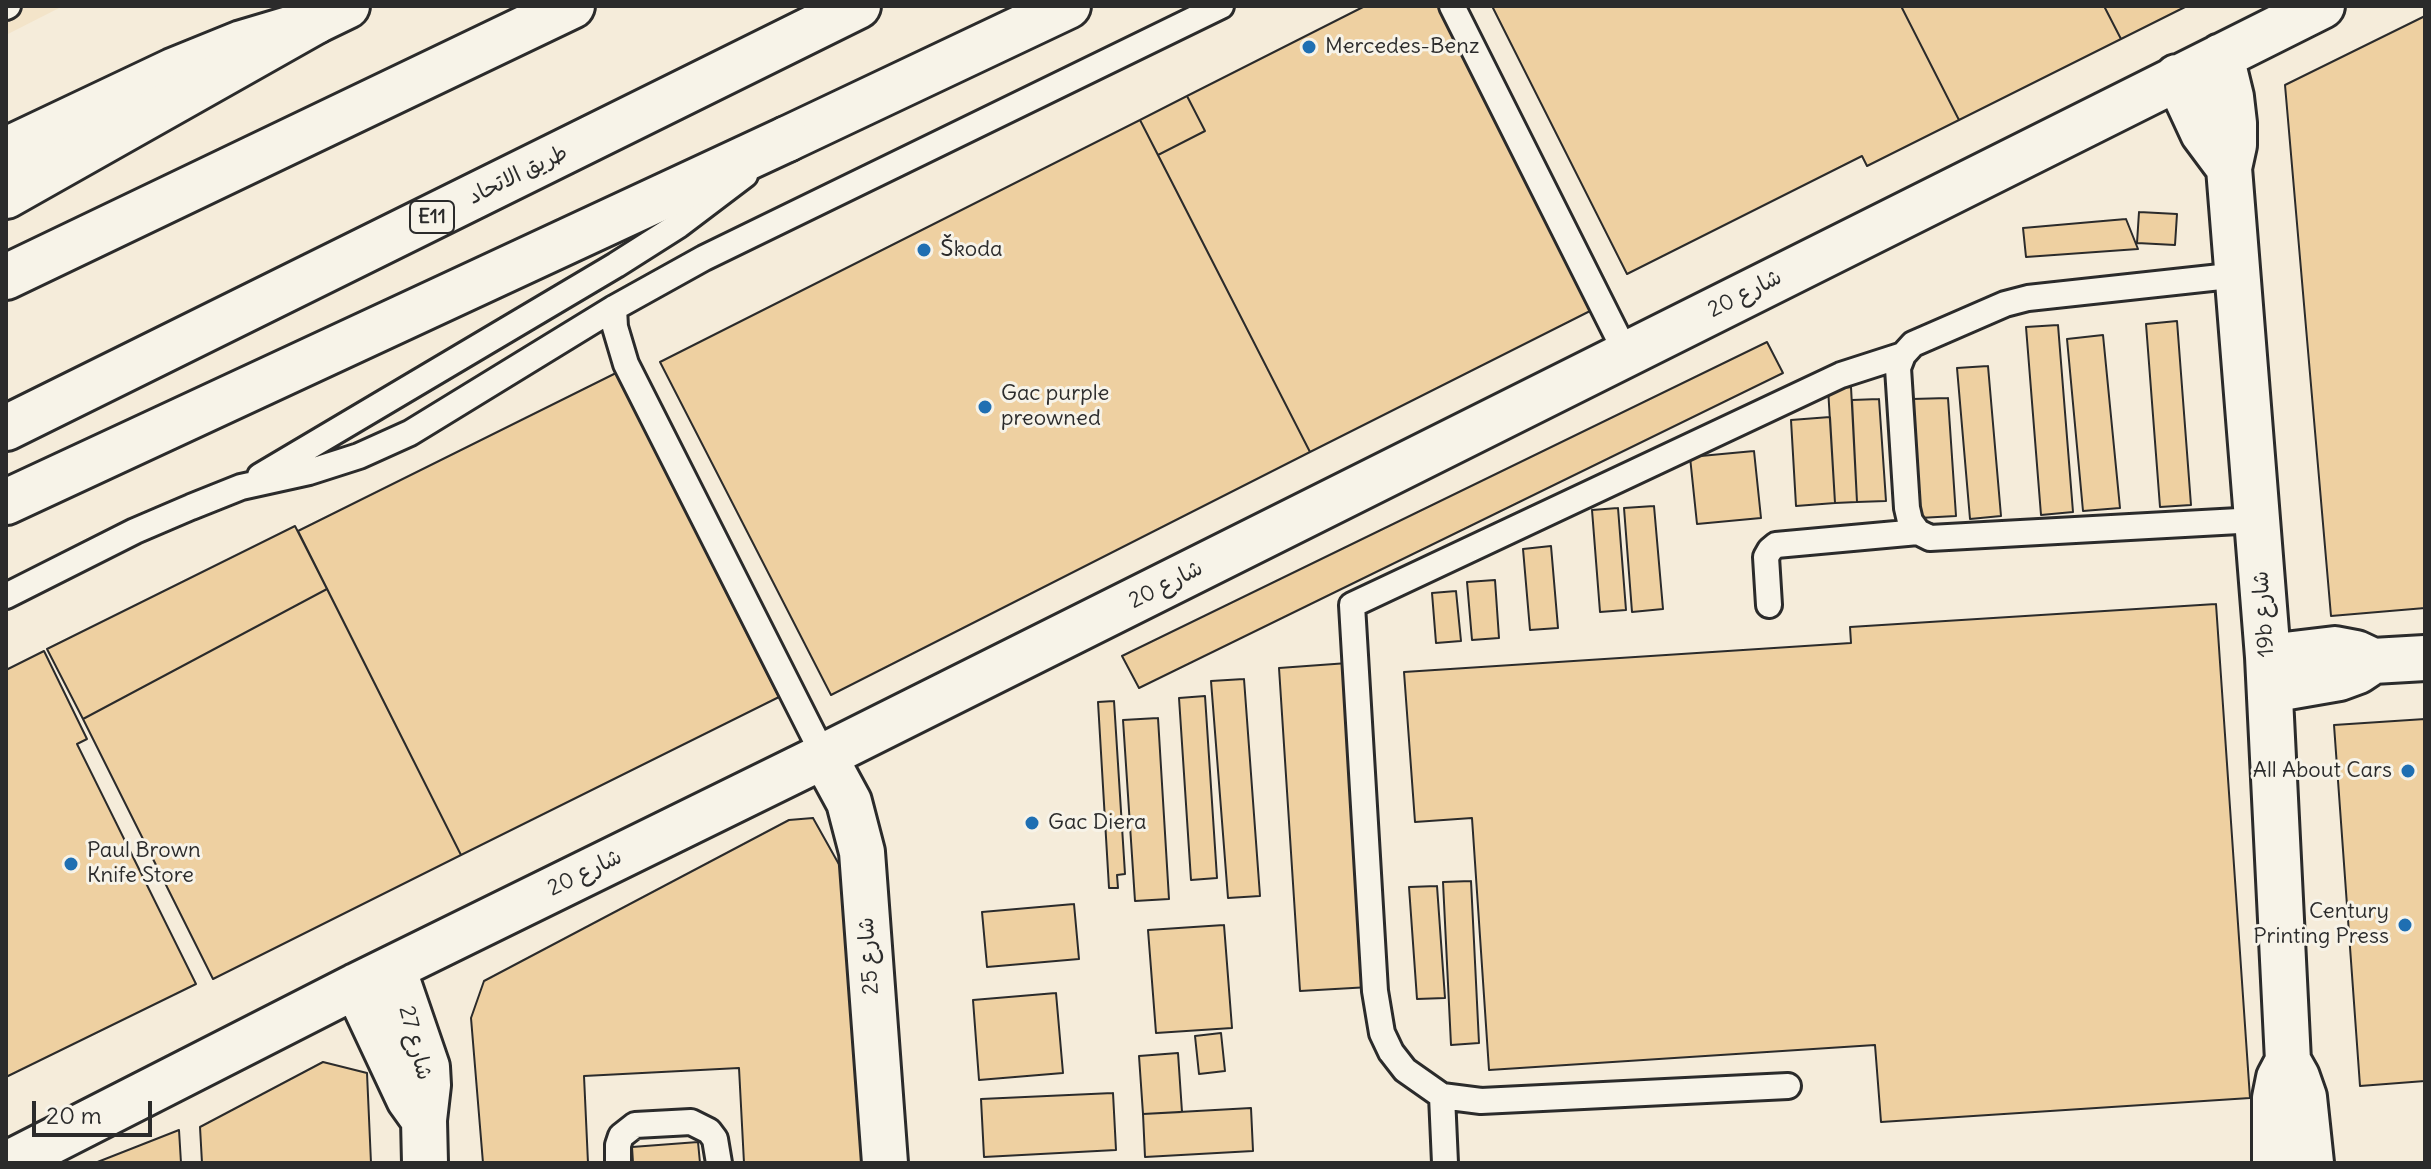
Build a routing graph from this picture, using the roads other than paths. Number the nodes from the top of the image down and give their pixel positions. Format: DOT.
graph roads {
  1 [pos="572,6"];
  2 [pos="858,6"];
  3 [pos="1068,6"];
  4 [pos="1221,6"];
  5 [pos="1452,6"];
  6 [pos="2322,6"];
  7 [pos="331,13"];
  8 [pos="2221,56"];
  9 [pos="2177,77"];
  10 [pos="787,139"];
  11 [pos="6,150"];
  12 [pos="2229,168"];
  13 [pos="6,196"];
  14 [pos="2239,275"];
  15 [pos="6,277"];
  16 [pos="614,308"];
  17 [pos="1626,353"];
  18 [pos="1903,355"];
  19 [pos="6,428"];
  20 [pos="241,487"];
  21 [pos="6,502"];
  22 [pos="2257,520"];
  23 [pos="1918,532"];
  24 [pos="6,596"];
  25 [pos="1769,605"];
  26 [pos="2425,658"];
  27 [pos="2269,673"];
  28 [pos="824,756"];
  29 [pos="375,977"];
  30 [pos="2288,1061"];
  31 [pos="1788,1086"];
  32 [pos="1442,1096"];
  33 [pos="9,1163"];
  34 [pos="425,1163"];
  35 [pos="618,1163"];
  36 [pos="719,1163"];
  37 [pos="885,1163"];
  38 [pos="1445,1163"];
  39 [pos="2275,1163"];
  40 [pos="2311,1163"];
  1 -- 15 [label="main road"];
  2 -- 19 [label="main road, طريق الاتحاد / E11"];
  3 -- 10 [label="main road"];
  4 -- 16 [label="lane"];
  5 -- 17 [label="lane"];
  6 -- 8 [label="main road, شارع 20"];
  7 -- 11 [label="main road"];
  7 -- 13 [label="main road"];
  8 -- 9 [label="main road, شارع 20"];
  8 -- 12 [label="main road, 19b شارع"];
  9 -- 12 [label="main road"];
  9 -- 17 [label="main road, شارع 20"];
  10 -- 20 [label="lane"];
  10 -- 21 [label="main road"];
  12 -- 14 [label="main road, 19b شارع"];
  14 -- 18 [label="lane"];
  14 -- 22 [label="main road, 19b شارع"];
  16 -- 20 [label="lane"];
  16 -- 28 [label="lane"];
  17 -- 28 [label="main road, شارع 20"];
  18 -- 23 [label="lane"];
  18 -- 32 [label="lane"];
  20 -- 24 [label="lane"];
  22 -- 23 [label="lane"];
  22 -- 27 [label="main road, 19b شارع"];
  23 -- 25 [label="lane"];
  26 -- 27 [label="main road"];
  27 -- 30 [label="main road, 19b شارع"];
  28 -- 29 [label="main road, شارع 20"];
  28 -- 37 [label="main road, شارع 25"];
  29 -- 33 [label="main road, شارع 20"];
  29 -- 34 [label="main road, شارع 27"];
  30 -- 39 [label="main road, 19b شارع"];
  30 -- 40 [label="main road, 19b شارع"];
  31 -- 32 [label="lane"];
  32 -- 38 [label="lane"];
  35 -- 36 [label="lane"];
}
